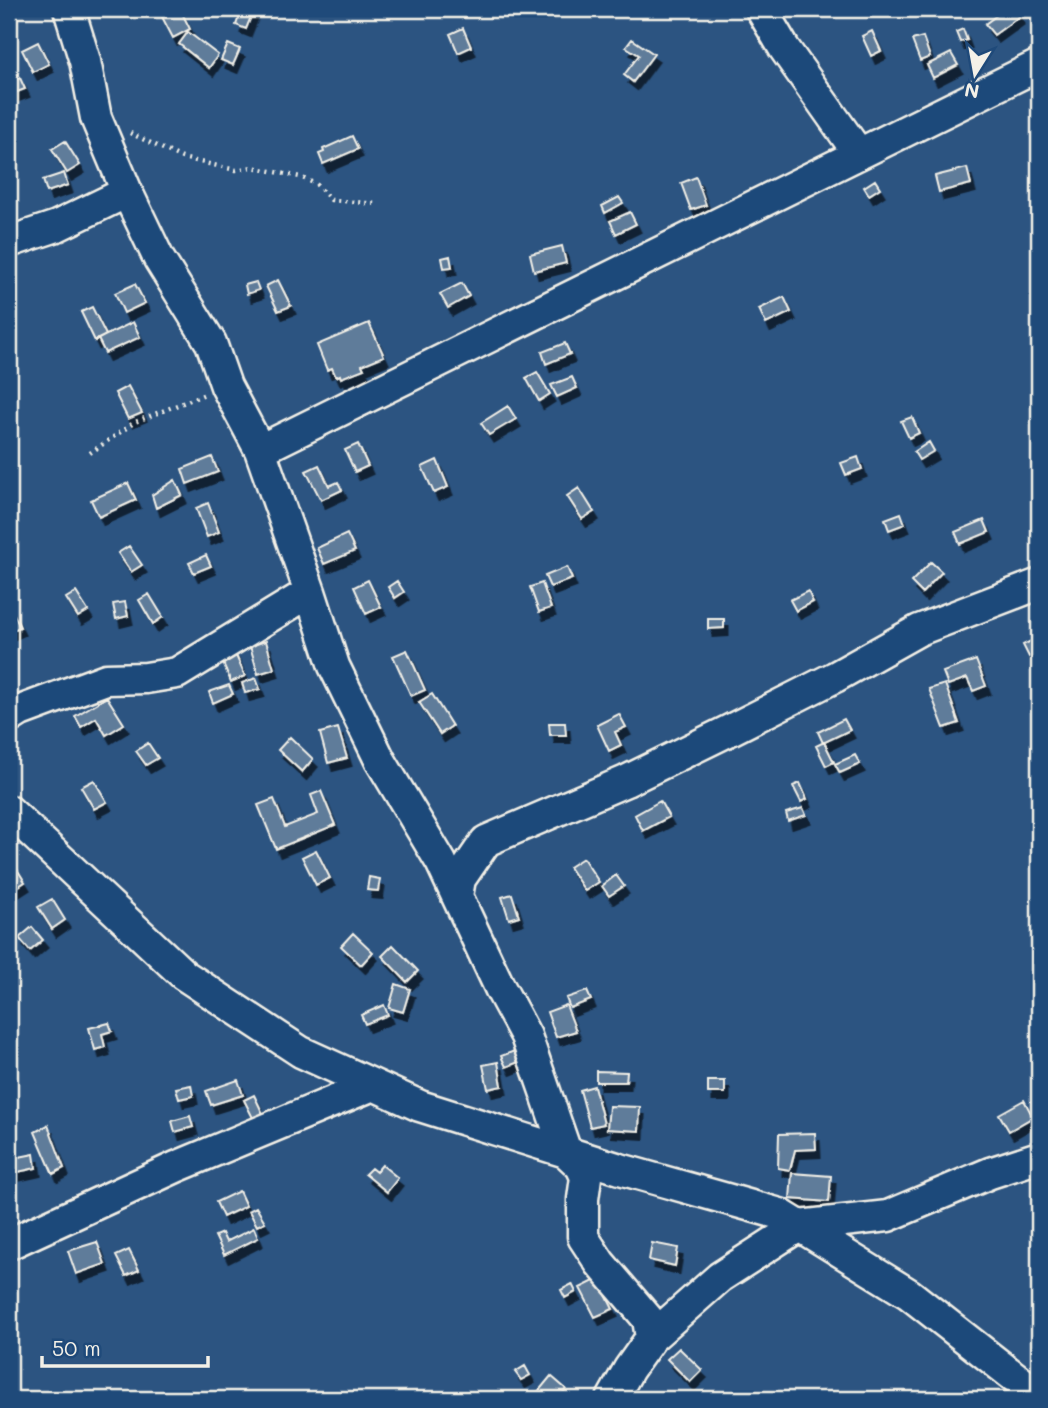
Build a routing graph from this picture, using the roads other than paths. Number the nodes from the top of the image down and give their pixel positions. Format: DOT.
graph roads {
  1 [pos="69,9"];
  2 [pos="761,9"];
  3 [pos="1039,65"];
  4 [pos="859,154"];
  5 [pos="127,192"];
  6 [pos="9,242"];
  7 [pos="260,450"];
  8 [pos="1039,584"];
  9 [pos="310,592"];
  10 [pos="9,718"];
  11 [pos="9,811"];
  12 [pos="457,896"];
  13 [pos="373,1085"];
  14 [pos="566,1152"];
  15 [pos="1039,1157"];
  16 [pos="799,1226"];
  17 [pos="9,1244"];
  18 [pos="651,1338"];
  19 [pos="1039,1396"];
  20 [pos="612,1399"];
  1 -- 5 [label="street"];
  2 -- 4 [label="street"];
  3 -- 4 [label="street"];
  4 -- 7 [label="street"];
  5 -- 6 [label="street"];
  5 -- 7 [label="street"];
  7 -- 9 [label="street"];
  8 -- 12 [label="street"];
  9 -- 10 [label="street"];
  9 -- 12 [label="street"];
  11 -- 13 [label="street"];
  12 -- 14 [label="street"];
  13 -- 14 [label="street"];
  13 -- 17 [label="street"];
  14 -- 16 [label="street"];
  14 -- 18 [label="street"];
  15 -- 16 [label="street"];
  16 -- 18 [label="street"];
  16 -- 19 [label="street"];
  18 -- 20 [label="street"];
}
